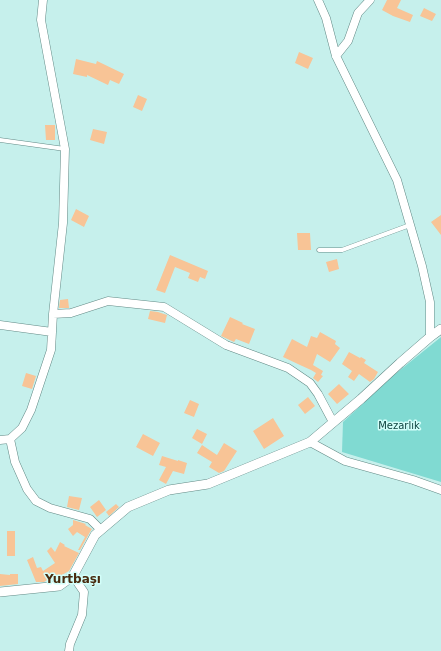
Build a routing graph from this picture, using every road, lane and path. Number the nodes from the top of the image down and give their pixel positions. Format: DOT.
graph roads {
  1 [pos="43,0"];
  2 [pos="318,0"];
  3 [pos="370,0"];
  4 [pos="336,56"];
  5 [pos="0,140"];
  6 [pos="65,149"];
  7 [pos="410,225"];
  8 [pos="319,250"];
  9 [pos="53,314"];
  10 [pos="0,325"];
  11 [pos="441,329"];
  12 [pos="52,332"];
  13 [pos="430,337"];
  14 [pos="334,422"];
  15 [pos="10,439"];
  16 [pos="0,440"];
  17 [pos="310,442"];
  18 [pos="441,490"];
  19 [pos="101,530"];
  20 [pos="73,576"];
  21 [pos="0,592"];
  22 [pos="69,651"];
  1 -- 6 [label="street"];
  2 -- 4 [label="street"];
  3 -- 4 [label="street"];
  4 -- 7 [label="street"];
  5 -- 6 [label="lane"];
  6 -- 9 [label="street"];
  7 -- 8 [label="lane"];
  7 -- 13 [label="street"];
  9 -- 12 [label="street"];
  9 -- 14 [label="street"];
  10 -- 12 [label="street"];
  11 -- 13 [label="street"];
  12 -- 15 [label="street"];
  13 -- 14 [label="street"];
  14 -- 17 [label="street"];
  15 -- 16 [label="street"];
  15 -- 19 [label="street"];
  17 -- 18 [label="street"];
  17 -- 19 [label="street"];
  19 -- 20 [label="street"];
  20 -- 21 [label="street"];
  20 -- 22 [label="street"];
}
